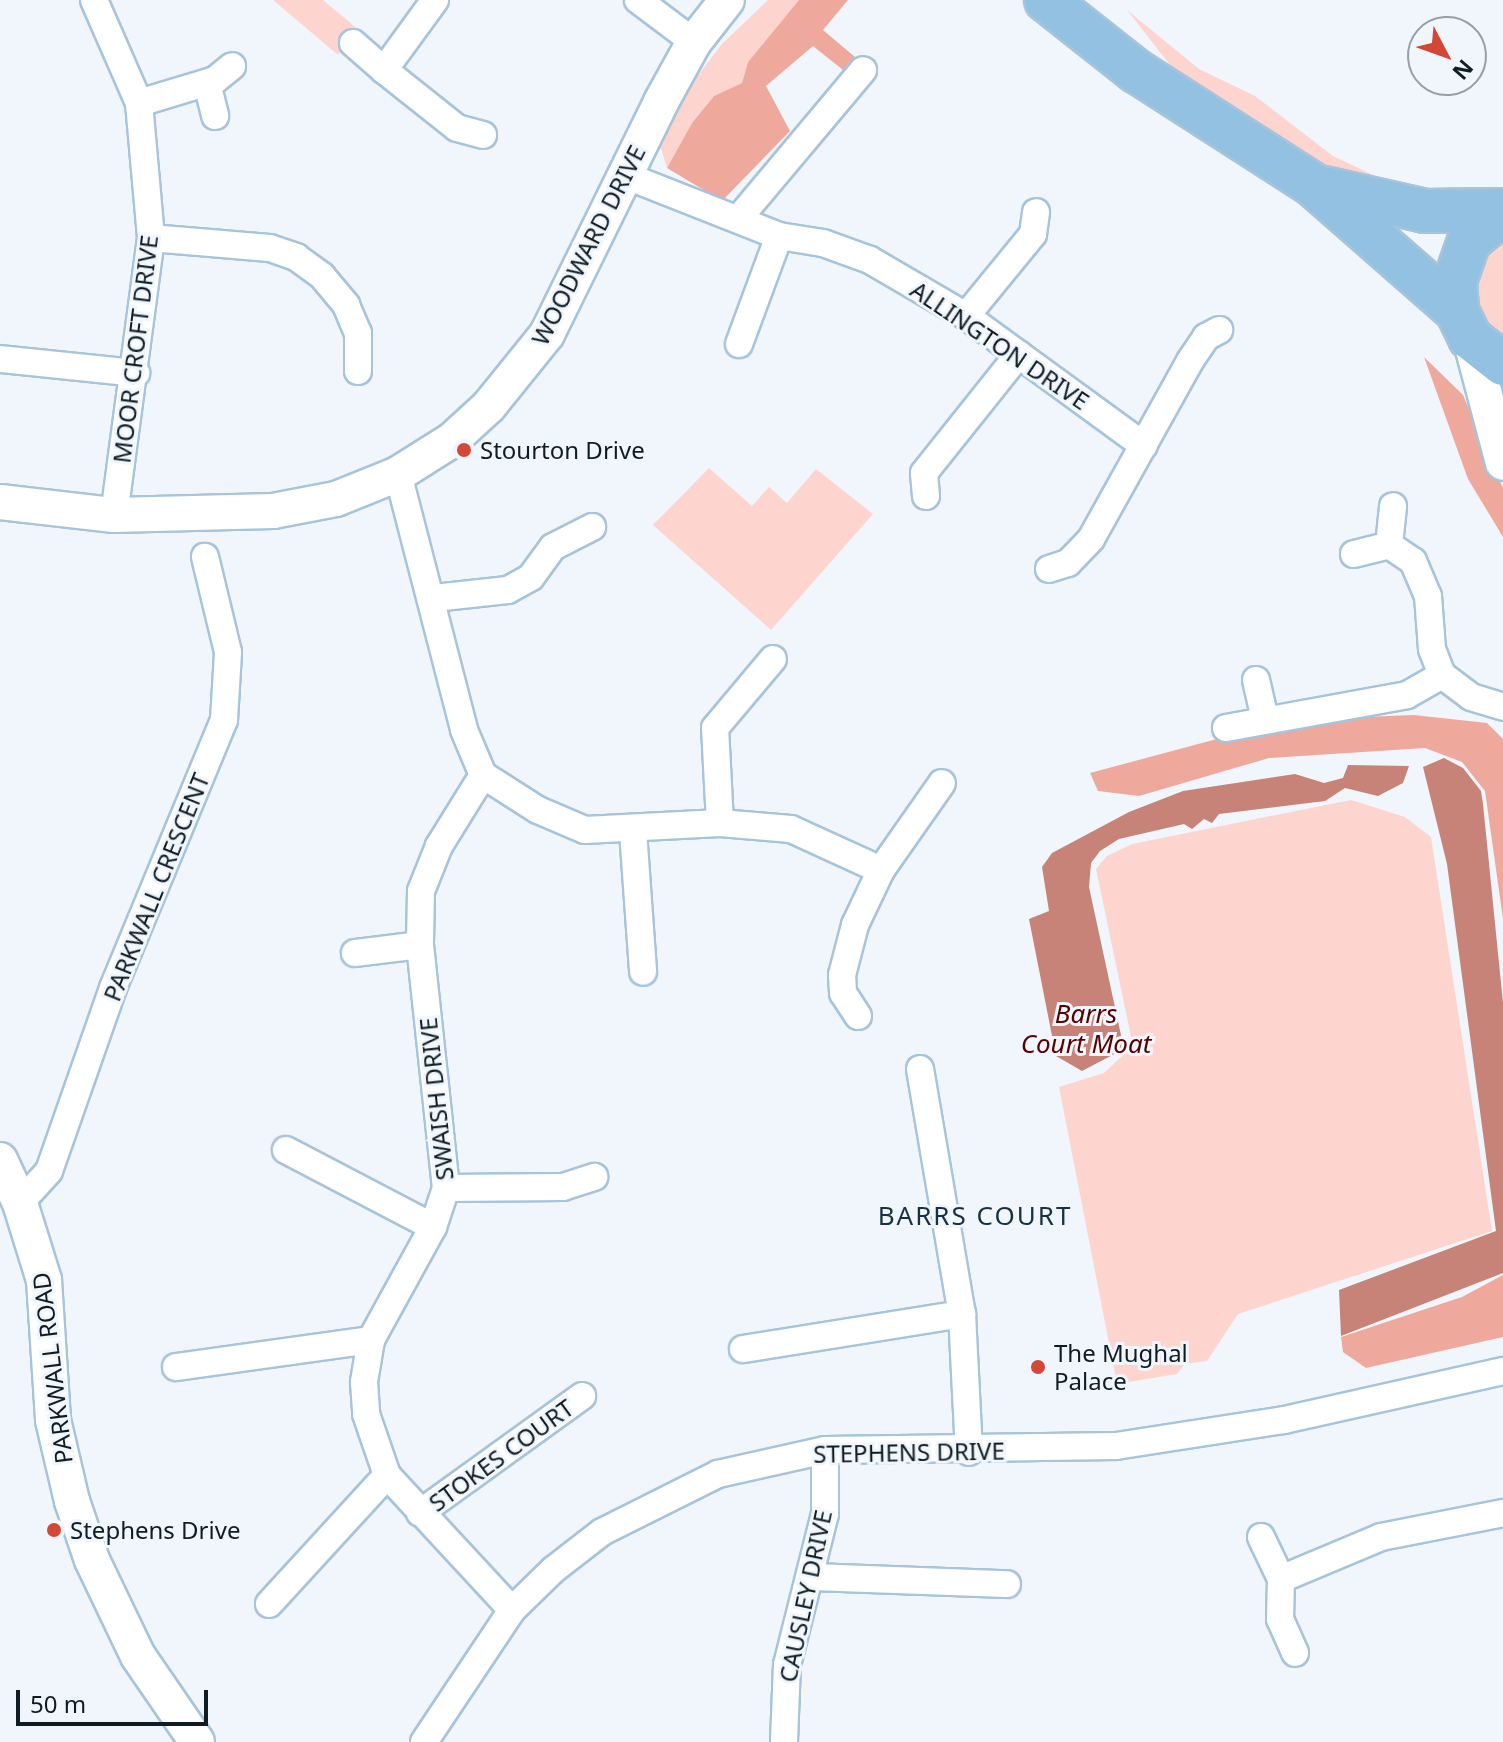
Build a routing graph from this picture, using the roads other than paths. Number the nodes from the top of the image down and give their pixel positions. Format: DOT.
graph roads {
  1 [pos="94,0"];
  2 [pos="435,0"];
  3 [pos="638,0"];
  4 [pos="727,0"];
  5 [pos="746,0"];
  6 [pos="1046,0"];
  7 [pos="1089,0"];
  8 [pos="694,42"];
  9 [pos="353,43"];
  10 [pos="232,66"];
  11 [pos="384,70"];
  12 [pos="863,70"];
  13 [pos="207,83"];
  14 [pos="139,103"];
  15 [pos="215,116"];
  16 [pos="1213,119"];
  17 [pos="483,135"];
  18 [pos="624,175"];
  19 [pos="1312,184"];
  20 [pos="1036,212"];
  21 [pos="1503,212"];
  22 [pos="739,218"];
  23 [pos="779,236"];
  24 [pos="151,238"];
  25 [pos="966,316"];
  26 [pos="1464,324"];
  27 [pos="1219,330"];
  28 [pos="739,344"];
  29 [pos="1019,354"];
  30 [pos="0,359"];
  31 [pos="1503,364"];
  32 [pos="358,371"];
  33 [pos="136,373"];
  34 [pos="1144,446"];
  35 [pos="1503,463"];
  36 [pos="398,474"];
  37 [pos="926,496"];
  38 [pos="0,502"];
  39 [pos="1393,506"];
  40 [pos="114,515"];
  41 [pos="592,527"];
  42 [pos="1389,545"];
  43 [pos="1354,554"];
  44 [pos="205,557"];
  45 [pos="1049,569"];
  46 [pos="434,598"];
  47 [pos="773,659"];
  48 [pos="1442,675"];
  49 [pos="1256,680"];
  50 [pos="1503,707"];
  51 [pos="1265,719"];
  52 [pos="1226,728"];
  53 [pos="483,775"];
  54 [pos="942,783"];
  55 [pos="720,823"];
  56 [pos="633,831"];
  57 [pos="881,870"];
  58 [pos="420,945"];
  59 [pos="355,953"];
  60 [pos="643,972"];
  61 [pos="858,1016"];
  62 [pos="920,1069"];
  63 [pos="286,1150"];
  64 [pos="0,1160"];
  65 [pos="594,1177"];
  66 [pos="446,1188"];
  67 [pos="20,1203"];
  68 [pos="433,1227"];
  69 [pos="962,1314"];
  70 [pos="371,1340"];
  71 [pos="743,1349"];
  72 [pos="176,1367"];
  73 [pos="1503,1371"];
  74 [pos="582,1396"];
  75 [pos="825,1450"];
  76 [pos="969,1452"];
  77 [pos="387,1475"];
  78 [pos="420,1513"];
  79 [pos="1503,1513"];
  80 [pos="1261,1537"];
  81 [pos="812,1577"];
  82 [pos="1281,1579"];
  83 [pos="1007,1584"];
  84 [pos="269,1604"];
  85 [pos="512,1610"];
  86 [pos="1295,1653"];
  87 [pos="197,1742"];
  88 [pos="424,1742"];
  89 [pos="784,1742"];
  1 -- 14 [label="street, MOOR CROFT DRIVE"];
  2 -- 11 [label="street"];
  3 -- 8 [label="street"];
  4 -- 8 [label="street, WOODWARD DRIVE"];
  5 -- 8 [label="street, WOODWARD DRIVE"];
  6 -- 16 [label="main road"];
  7 -- 16 [label="main road"];
  8 -- 18 [label="street, WOODWARD DRIVE"];
  9 -- 11 [label="street"];
  10 -- 13 [label="street"];
  11 -- 17 [label="street"];
  12 -- 22 [label="street"];
  13 -- 14 [label="street"];
  13 -- 15 [label="street"];
  14 -- 24 [label="street, MOOR CROFT DRIVE"];
  16 -- 19 [label="main road"];
  18 -- 22 [label="street, ALLINGTON DRIVE"];
  18 -- 36 [label="street, WOODWARD DRIVE"];
  19 -- 21 [label="main road"];
  19 -- 26 [label="main road"];
  20 -- 25 [label="street"];
  21 -- 26 [label="main road"];
  22 -- 23 [label="street, ALLINGTON DRIVE"];
  23 -- 25 [label="street, ALLINGTON DRIVE"];
  23 -- 28 [label="street"];
  24 -- 32 [label="street"];
  24 -- 33 [label="street, MOOR CROFT DRIVE"];
  25 -- 29 [label="street, ALLINGTON DRIVE"];
  26 -- 31 [label="main road"];
  26 -- 35 [label="street"];
  27 -- 34 [label="street"];
  29 -- 34 [label="street, ALLINGTON DRIVE"];
  29 -- 37 [label="street"];
  30 -- 33 [label="street"];
  33 -- 40 [label="street, MOOR CROFT DRIVE"];
  34 -- 45 [label="street"];
  36 -- 40 [label="street, WOODWARD DRIVE"];
  36 -- 46 [label="street"];
  38 -- 40 [label="street, WOODWARD DRIVE"];
  39 -- 42 [label="street"];
  41 -- 46 [label="street"];
  42 -- 43 [label="street"];
  42 -- 48 [label="street"];
  44 -- 67 [label="street, PARKWALL CRESCENT"];
  46 -- 53 [label="street"];
  47 -- 55 [label="street"];
  48 -- 50 [label="street"];
  48 -- 51 [label="street"];
  49 -- 51 [label="street"];
  51 -- 52 [label="street"];
  53 -- 56 [label="street"];
  53 -- 58 [label="street, SWAISH DRIVE"];
  54 -- 57 [label="street"];
  55 -- 56 [label="street"];
  55 -- 57 [label="street"];
  56 -- 60 [label="street"];
  57 -- 61 [label="street"];
  58 -- 59 [label="street"];
  58 -- 66 [label="street, SWAISH DRIVE"];
  62 -- 69 [label="street"];
  63 -- 68 [label="street"];
  64 -- 67 [label="street, PARKWALL ROAD"];
  65 -- 66 [label="street"];
  66 -- 68 [label="street, SWAISH DRIVE"];
  67 -- 87 [label="street, PARKWALL ROAD"];
  68 -- 70 [label="street, SWAISH DRIVE"];
  69 -- 71 [label="street"];
  69 -- 76 [label="street"];
  70 -- 72 [label="street"];
  70 -- 77 [label="street, SWAISH DRIVE"];
  73 -- 76 [label="street, STEPHENS DRIVE"];
  74 -- 78 [label="street, STOKES COURT"];
  75 -- 76 [label="street, STEPHENS DRIVE"];
  75 -- 81 [label="street, CAUSLEY DRIVE"];
  75 -- 85 [label="street, STEPHENS DRIVE"];
  77 -- 78 [label="street, SWAISH DRIVE"];
  77 -- 84 [label="street"];
  78 -- 85 [label="street, SWAISH DRIVE"];
  79 -- 82 [label="street"];
  80 -- 82 [label="street"];
  81 -- 83 [label="street"];
  81 -- 89 [label="street, CAUSLEY DRIVE"];
  82 -- 86 [label="street"];
  85 -- 88 [label="street, STEPHENS DRIVE"];
}
